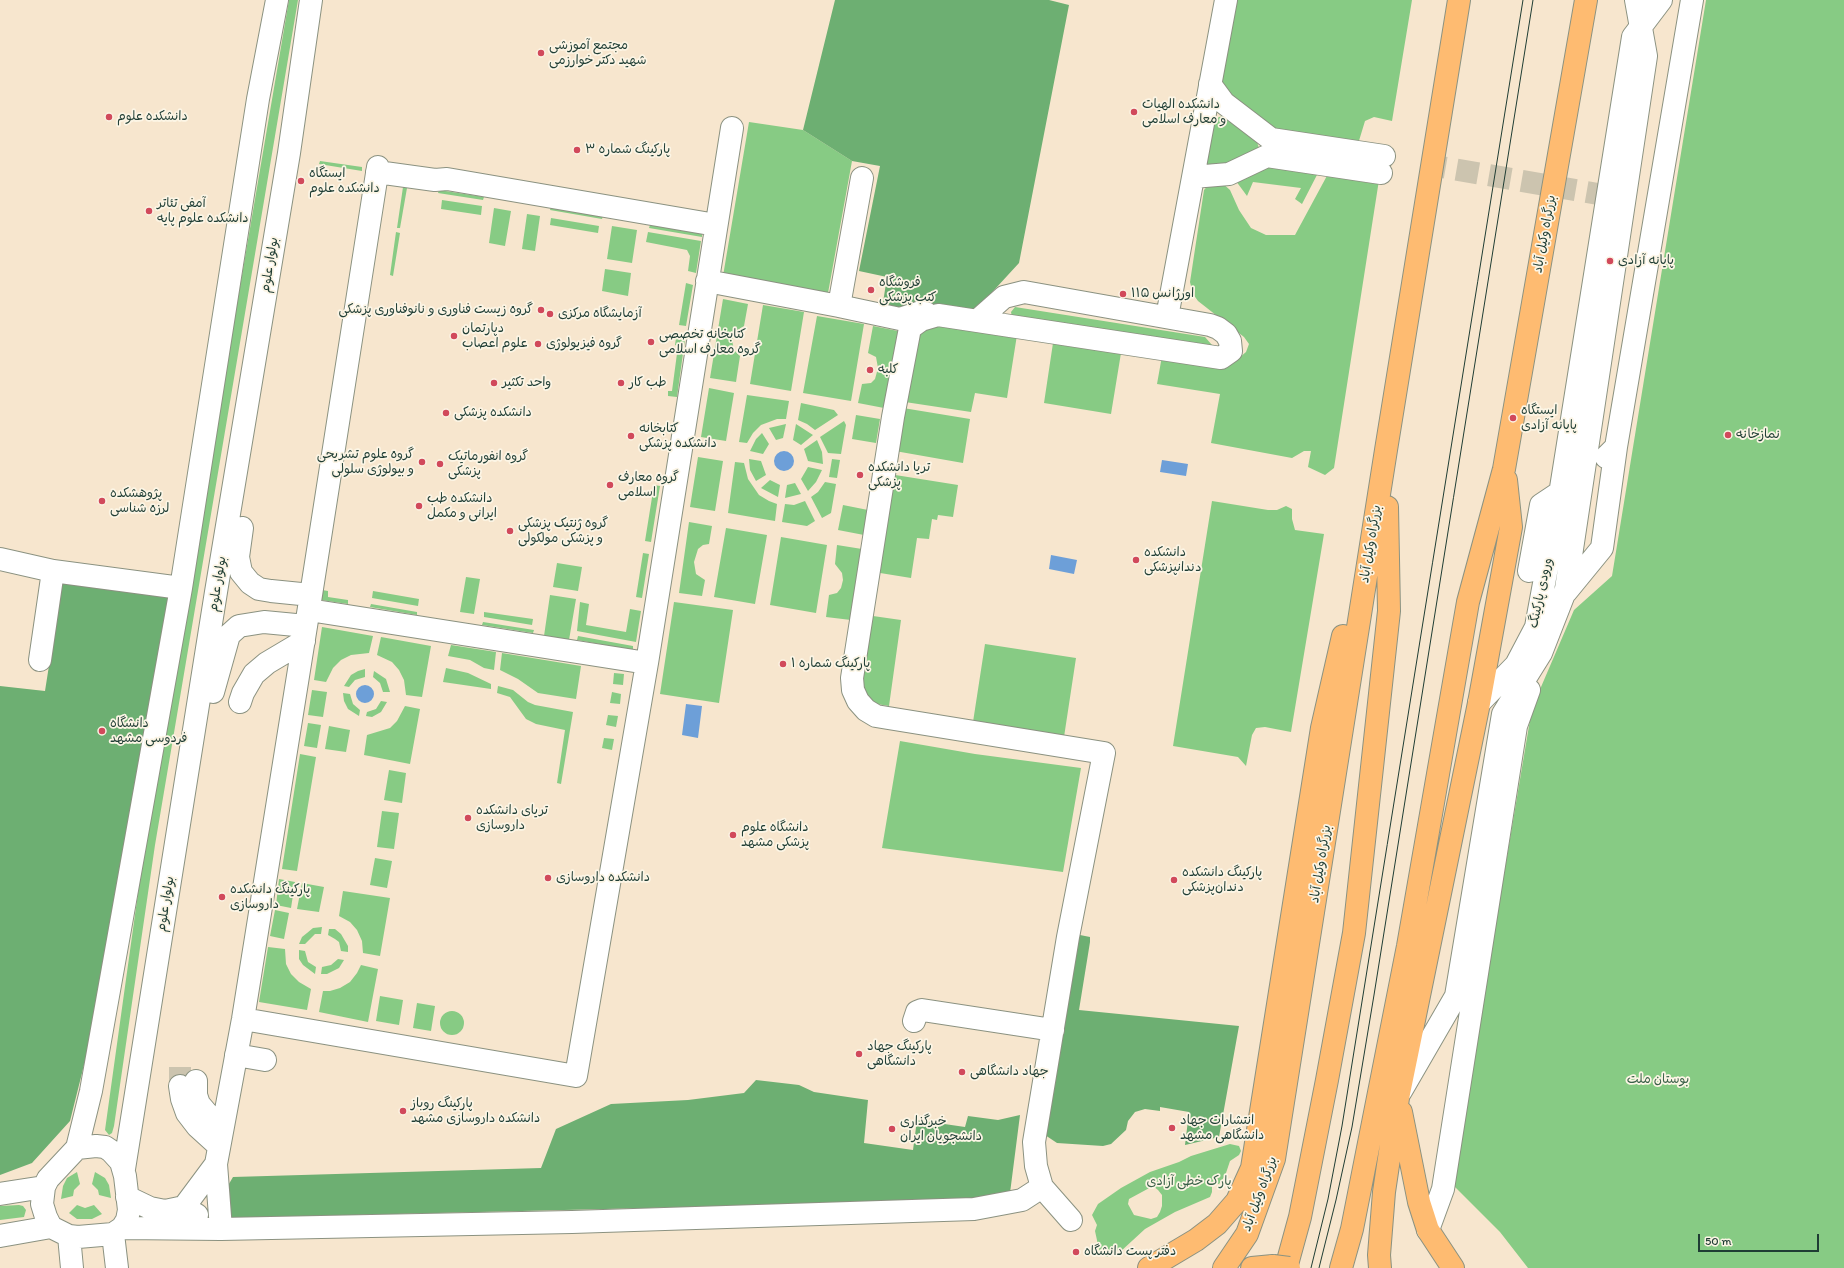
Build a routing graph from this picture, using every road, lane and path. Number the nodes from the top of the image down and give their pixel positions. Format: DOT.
graph roads {
  1 [pos="277,0"];
  2 [pos="311,0"];
  3 [pos="1226,0"];
  4 [pos="1451,0"];
  5 [pos="1459,0"];
  6 [pos="1586,0"];
  7 [pos="1636,0"];
  8 [pos="1658,0"];
  9 [pos="1661,0"];
  10 [pos="1692,0"];
  11 [pos="1447,76"];
  12 [pos="1210,84"];
  13 [pos="732,128"];
  14 [pos="1612,129"];
  15 [pos="1668,140"];
  16 [pos="1269,148"];
  17 [pos="1383,164"];
  18 [pos="1193,177"];
  19 [pos="862,178"];
  20 [pos="1603,191"];
  21 [pos="1658,199"];
  22 [pos="715,229"];
  23 [pos="707,281"];
  24 [pos="838,306"];
  25 [pos="1167,317"];
  26 [pos="978,320"];
  27 [pos="905,323"];
  28 [pos="1583,327"];
  29 [pos="1635,333"];
  30 [pos="240,444"];
  31 [pos="1616,447"];
  32 [pos="1386,450"];
  33 [pos="1504,469"];
  34 [pos="1557,504"];
  35 [pos="0,559"];
  36 [pos="53,571"];
  37 [pos="1529,571"];
  38 [pos="181,588"];
  39 [pos="306,625"];
  40 [pos="40,660"];
  41 [pos="647,663"];
  42 [pos="246,702"];
  43 [pos="1479,703"];
  44 [pos="189,761"];
  45 [pos="243,1019"];
  46 [pos="914,1021"];
  47 [pos="1053,1030"];
  48 [pos="236,1055"];
  49 [pos="265,1060"];
  50 [pos="188,1083"];
  51 [pos="1398,1098"];
  52 [pos="219,1147"];
  53 [pos="77,1148"];
  54 [pos="124,1169"];
  55 [pos="44,1187"];
  56 [pos="1042,1187"];
  57 [pos="0,1194"];
  58 [pos="127,1197"];
  59 [pos="184,1207"];
  60 [pos="1071,1220"];
  61 [pos="221,1229"];
  62 [pos="1428,1230"];
  63 [pos="118,1231"];
  64 [pos="60,1232"];
  65 [pos="0,1236"];
  66 [pos="1275,1267"];
  67 [pos="72,1268"];
  68 [pos="117,1268"];
  69 [pos="1149,1268"];
  70 [pos="1224,1268"];
  71 [pos="1341,1268"];
  72 [pos="1380,1268"];
  73 [pos="1453,1268"];
  1 -- 38 [label="street"];
  2 -- 30 [label="street, بولوار علوم"];
  3 -- 12 [label="street"];
  4 -- 11 [label="street"];
  5 -- 11 [label="highway, بزرگراه وکیل آباد"];
  6 -- 33 [label="highway, بزرگراه وکیل آباد"];
  7 -- 51 [label="street"];
  8 -- 14 [label="street"];
  9 -- 34 [label="street"];
  10 -- 15 [label="street"];
  11 -- 32 [label="highway, بزرگراه وکیل آباد"];
  12 -- 16 [label="street"];
  12 -- 18 [label="street"];
  13 -- 22 [label="street"];
  14 -- 15 [label="street"];
  14 -- 20 [label="street"];
  15 -- 21 [label="street"];
  16 -- 17 [label="street"];
  16 -- 18 [label="street"];
  18 -- 25 [label="street"];
  19 -- 24 [label="street"];
  20 -- 21 [label="street"];
  20 -- 28 [label="street"];
  21 -- 29 [label="street"];
  22 -- 23 [label="street"];
  22 -- 39 [label="street"];
  23 -- 24 [label="street"];
  23 -- 41 [label="street"];
  24 -- 27 [label="street"];
  25 -- 26 [label="street"];
  25 -- 26 [label="street"];
  26 -- 27 [label="street"];
  27 -- 47 [label="street"];
  28 -- 29 [label="street"];
  28 -- 34 [label="street"];
  29 -- 31 [label="street"];
  30 -- 39 [label="street"];
  30 -- 44 [label="street, بولوار علوم"];
  31 -- 34 [label="street"];
  31 -- 62 [label="street"];
  32 -- 66 [label="highway, بزرگراه وکیل آباد"];
  32 -- 69 [label="highway"];
  32 -- 70 [label="highway, بزرگراه وکیل آباد"];
  33 -- 43 [label="highway, بزرگراه وکیل آباد"];
  33 -- 71 [label="highway, بزرگراه وکیل آباد"];
  34 -- 37 [label="street"];
  34 -- 43 [label="street, ورودی پارکینگ"];
  35 -- 36 [label="street"];
  36 -- 38 [label="street"];
  36 -- 40 [label="street"];
  38 -- 53 [label="street"];
  39 -- 41 [label="street"];
  39 -- 42 [label="street"];
  39 -- 44 [label="street"];
  39 -- 45 [label="street"];
  41 -- 45 [label="street"];
  43 -- 51 [label="highway, بزرگراه وکیل آباد"];
  44 -- 54 [label="street, بولوار علوم"];
  45 -- 48 [label="street"];
  46 -- 47 [label="street"];
  47 -- 56 [label="street"];
  48 -- 49 [label="street"];
  48 -- 52 [label="street"];
  50 -- 52 [label="street"];
  51 -- 62 [label="highway"];
  51 -- 72 [label="highway, بزرگراه وکیل آباد"];
  52 -- 59 [label="street"];
  52 -- 61 [label="street"];
  53 -- 54 [label="street"];
  53 -- 55 [label="street"];
  54 -- 58 [label="street"];
  55 -- 57 [label="street"];
  55 -- 64 [label="street"];
  56 -- 60 [label="street"];
  56 -- 61 [label="street"];
  58 -- 59 [label="street"];
  58 -- 63 [label="street"];
  59 -- 61 [label="street"];
  61 -- 63 [label="street"];
  62 -- 73 [label="highway"];
  63 -- 64 [label="street"];
  63 -- 68 [label="street"];
  64 -- 65 [label="street"];
  64 -- 67 [label="street"];
}
